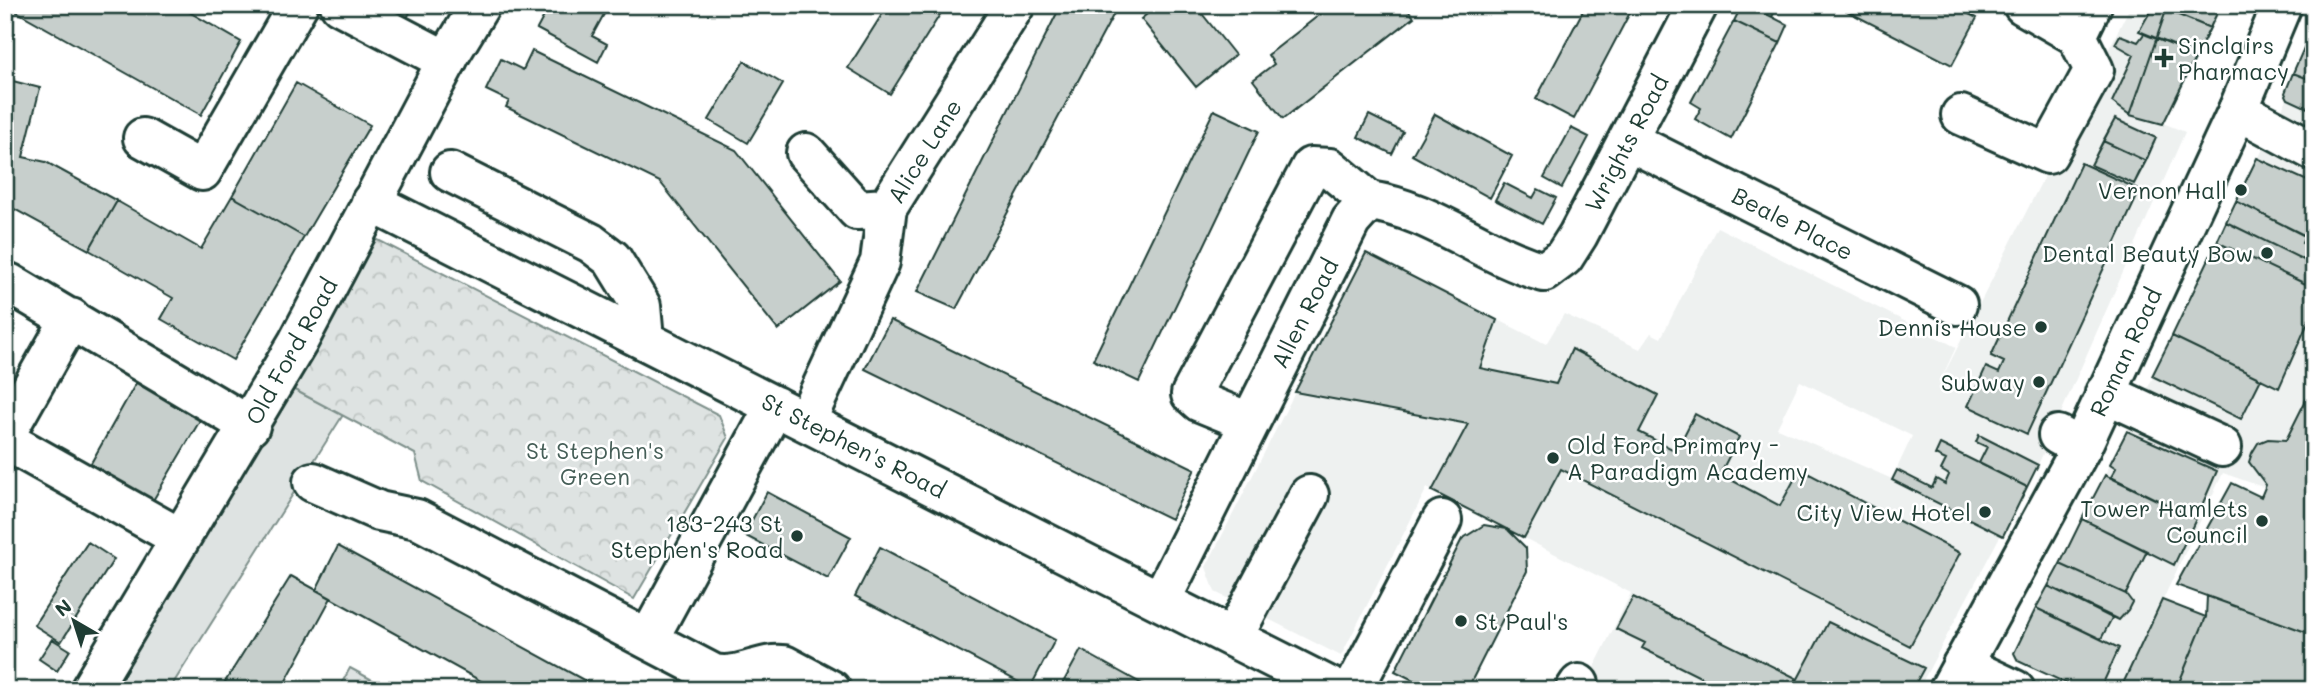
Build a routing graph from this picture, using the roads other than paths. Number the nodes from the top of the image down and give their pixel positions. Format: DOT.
graph roads {
  1 [pos="298,5"];
  2 [pos="340,5"];
  3 [pos="480,5"];
  4 [pos="1015,5"];
  5 [pos="1698,5"];
  6 [pos="2023,5"];
  7 [pos="2282,5"];
  8 [pos="2085,20"];
  9 [pos="447,61"];
  10 [pos="2238,110"];
  11 [pos="1961,115"];
  12 [pos="143,138"];
  13 [pos="1629,141"];
  14 [pos="2314,151"];
  15 [pos="806,153"];
  16 [pos="450,172"];
  17 [pos="1369,201"];
  18 [pos="371,202"];
  19 [pos="887,208"];
  20 [pos="9,284"];
  21 [pos="1957,305"];
  22 [pos="71,318"];
  23 [pos="644,339"];
  24 [pos="2105,393"];
  25 [pos="790,413"];
  26 [pos="1249,422"];
  27 [pos="250,426"];
  28 [pos="5,438"];
  29 [pos="2222,447"];
  30 [pos="313,482"];
  31 [pos="1309,495"];
  32 [pos="1442,520"];
  33 [pos="180,538"];
  34 [pos="1161,600"];
  35 [pos="1233,637"];
  36 [pos="649,638"];
  37 [pos="1955,677"];
  38 [pos="737,683"];
  39 [pos="90,690"];
  40 [pos="831,690"];
  41 [pos="1336,690"];
  42 [pos="1353,690"];
  43 [pos="2015,690"];
  1 -- 12 [label="street"];
  2 -- 9 [label="street"];
  3 -- 9 [label="street, Old Ford Road"];
  4 -- 19 [label="street, Alice Lane"];
  5 -- 13 [label="street, Wrights Road"];
  6 -- 8 [label="street"];
  7 -- 10 [label="street, Roman Road"];
  8 -- 11 [label="street"];
  9 -- 18 [label="street, Old Ford Road"];
  10 -- 14 [label="street"];
  10 -- 24 [label="street, Roman Road"];
  13 -- 17 [label="street, Wrights Road"];
  13 -- 21 [label="street, Beale Place"];
  15 -- 19 [label="street"];
  16 -- 23 [label="street"];
  17 -- 26 [label="street, Allen Road"];
  17 -- 26 [label="street"];
  18 -- 23 [label="street, St Stephen's Road"];
  18 -- 27 [label="street, Old Ford Road"];
  19 -- 25 [label="street, Alice Lane"];
  20 -- 22 [label="street"];
  22 -- 27 [label="street"];
  22 -- 28 [label="street"];
  23 -- 25 [label="street, St Stephen's Road"];
  24 -- 29 [label="street"];
  24 -- 37 [label="street, Roman Road"];
  25 -- 34 [label="street, St Stephen's Road"];
  25 -- 36 [label="street, Alice Lane"];
  26 -- 34 [label="street, Allen Road"];
  27 -- 33 [label="street, Old Ford Road"];
  28 -- 33 [label="street"];
  30 -- 36 [label="street"];
  31 -- 35 [label="street"];
  32 -- 42 [label="street"];
  33 -- 39 [label="street, Old Ford Road"];
  34 -- 35 [label="street, St Stephen's Road"];
  35 -- 41 [label="street, St Stephen's Road"];
  36 -- 38 [label="street"];
  37 -- 43 [label="street"];
  38 -- 40 [label="street"];
}
